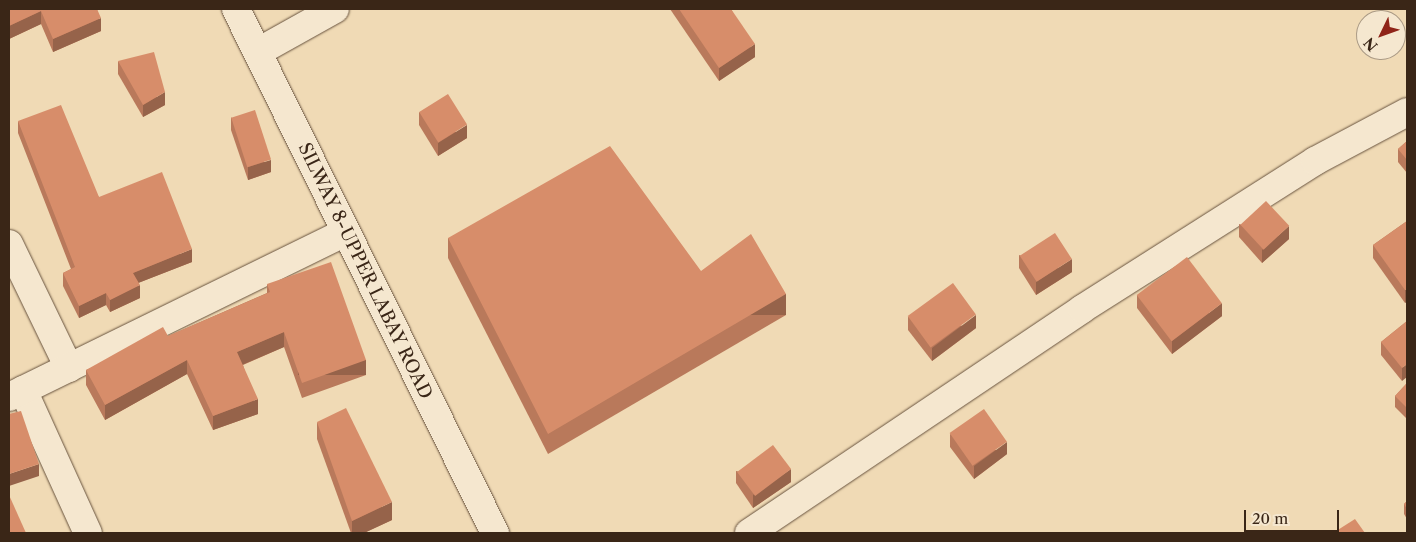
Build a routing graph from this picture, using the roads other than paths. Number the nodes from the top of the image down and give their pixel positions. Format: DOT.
graph roads {
  1 [pos="236,9"];
  2 [pos="335,9"];
  3 [pos="258,52"];
  4 [pos="1407,112"];
  5 [pos="344,233"];
  6 [pos="9,244"];
  7 [pos="69,368"];
  8 [pos="16,393"];
  9 [pos="88,533"];
  10 [pos="495,533"];
  11 [pos="749,533"];
  1 -- 3 [label="street, SILWAY 8-UPPER LABAY ROAD"];
  2 -- 3 [label="street"];
  3 -- 5 [label="street, SILWAY 8-UPPER LABAY ROAD"];
  4 -- 11 [label="street"];
  5 -- 7 [label="street"];
  5 -- 10 [label="street, SILWAY 8-UPPER LABAY ROAD"];
  6 -- 7 [label="street"];
  7 -- 8 [label="street"];
  8 -- 9 [label="street"];
}
